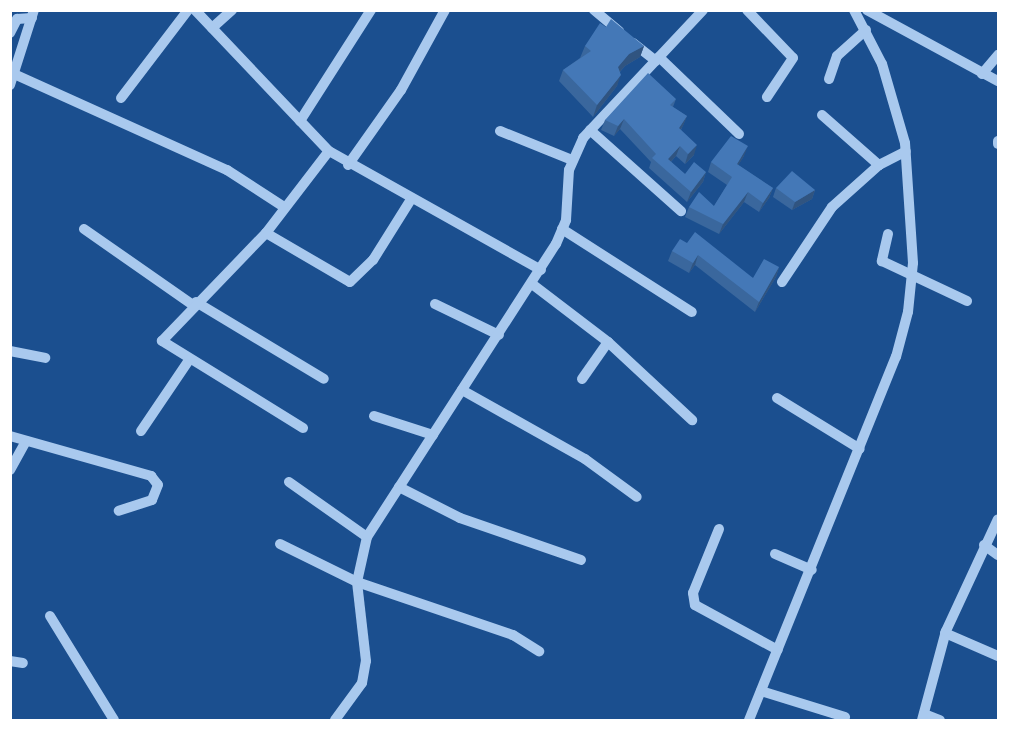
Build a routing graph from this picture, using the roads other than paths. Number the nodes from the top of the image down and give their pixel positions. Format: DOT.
graph roads {
  1 [pos="188,10"];
  2 [pos="195,10"];
  3 [pos="232,10"];
  4 [pos="371,10"];
  5 [pos="445,10"];
  6 [pos="594,10"];
  7 [pos="703,10"];
  8 [pos="747,10"];
  9 [pos="854,10"];
  10 [pos="867,10"];
  11 [pos="33,14"];
  12 [pos="212,28"];
  13 [pos="866,30"];
  14 [pos="10,33"];
  15 [pos="10,40"];
  16 [pos="22,48"];
  17 [pos="999,55"];
  18 [pos="658,59"];
  19 [pos="13,73"];
  20 [pos="981,74"];
  21 [pos="829,80"];
  22 [pos="999,81"];
  23 [pos="767,97"];
  24 [pos="121,98"];
  25 [pos="822,115"];
  26 [pos="300,121"];
  27 [pos="590,130"];
  28 [pos="500,131"];
  29 [pos="739,134"];
  30 [pos="329,151"];
  31 [pos="906,151"];
  32 [pos="572,160"];
  33 [pos="348,165"];
  34 [pos="879,165"];
  35 [pos="410,201"];
  36 [pos="285,207"];
  37 [pos="681,211"];
  38 [pos="84,229"];
  39 [pos="562,229"];
  40 [pos="266,233"];
  41 [pos="888,234"];
  42 [pos="541,270"];
  43 [pos="912,275"];
  44 [pos="782,282"];
  45 [pos="532,284"];
  46 [pos="967,301"];
  47 [pos="194,304"];
  48 [pos="435,304"];
  49 [pos="692,312"];
  50 [pos="498,335"];
  51 [pos="608,342"];
  52 [pos="10,351"];
  53 [pos="45,358"];
  54 [pos="189,360"];
  55 [pos="324,379"];
  56 [pos="582,379"];
  57 [pos="462,390"];
  58 [pos="777,398"];
  59 [pos="374,416"];
  60 [pos="692,420"];
  61 [pos="303,428"];
  62 [pos="141,431"];
  63 [pos="433,435"];
  64 [pos="10,436"];
  65 [pos="26,441"];
  66 [pos="860,449"];
  67 [pos="10,470"];
  68 [pos="289,482"];
  69 [pos="399,487"];
  70 [pos="637,496"];
  71 [pos="119,511"];
  72 [pos="999,519"];
  73 [pos="719,529"];
  74 [pos="367,537"];
  75 [pos="280,544"];
  76 [pos="984,545"];
  77 [pos="775,554"];
  78 [pos="999,555"];
  79 [pos="581,560"];
  80 [pos="812,570"];
  81 [pos="357,582"];
  82 [pos="50,616"];
  83 [pos="945,633"];
  84 [pos="778,650"];
  85 [pos="539,651"];
  86 [pos="999,656"];
  87 [pos="10,662"];
  88 [pos="23,663"];
  89 [pos="761,691"];
  90 [pos="845,717"];
  91 [pos="923,717"];
  92 [pos="114,720"];
  93 [pos="334,720"];
  94 [pos="749,720"];
  95 [pos="940,720"];
  1 -- 24 [label="street"];
  2 -- 12 [label="street"];
  3 -- 12 [label="street"];
  4 -- 26 [label="street"];
  5 -- 33 [label="street"];
  6 -- 18 [label="street"];
  7 -- 18 [label="street"];
  8 -- 23 [label="street"];
  9 -- 13 [label="street"];
  10 -- 20 [label="street"];
  11 -- 14 [label="street"];
  11 -- 16 [label="street"];
  12 -- 26 [label="street"];
  13 -- 21 [label="street"];
  13 -- 31 [label="street"];
  15 -- 16 [label="street"];
  16 -- 19 [label="street"];
  17 -- 20 [label="street"];
  18 -- 27 [label="street"];
  18 -- 29 [label="street"];
  19 -- 36 [label="street"];
  20 -- 22 [label="street"];
  25 -- 34 [label="street"];
  26 -- 30 [label="street"];
  27 -- 32 [label="street"];
  27 -- 37 [label="street"];
  28 -- 32 [label="street"];
  30 -- 33 [label="street"];
  30 -- 36 [label="street"];
  31 -- 34 [label="street"];
  31 -- 43 [label="street"];
  32 -- 39 [label="street"];
  33 -- 35 [label="street"];
  34 -- 44 [label="street"];
  35 -- 40 [label="street"];
  35 -- 42 [label="street"];
  36 -- 40 [label="street"];
  38 -- 47 [label="street"];
  39 -- 42 [label="street"];
  39 -- 49 [label="street"];
  40 -- 47 [label="street"];
  41 -- 43 [label="street"];
  42 -- 45 [label="street"];
  43 -- 46 [label="street"];
  43 -- 66 [label="street"];
  45 -- 50 [label="street"];
  45 -- 51 [label="street"];
  47 -- 54 [label="street"];
  47 -- 55 [label="street"];
  48 -- 50 [label="street"];
  50 -- 57 [label="street"];
  51 -- 56 [label="street"];
  51 -- 60 [label="street"];
  52 -- 53 [label="street"];
  54 -- 61 [label="street"];
  54 -- 62 [label="street"];
  57 -- 63 [label="street"];
  57 -- 70 [label="street"];
  58 -- 66 [label="street"];
  59 -- 63 [label="street"];
  63 -- 69 [label="street"];
  64 -- 65 [label="street"];
  65 -- 67 [label="street"];
  65 -- 71 [label="street"];
  66 -- 80 [label="street"];
  68 -- 74 [label="street"];
  69 -- 74 [label="street"];
  69 -- 79 [label="street"];
  72 -- 76 [label="street"];
  73 -- 84 [label="street"];
  74 -- 81 [label="street"];
  75 -- 81 [label="street"];
  76 -- 78 [label="street"];
  76 -- 83 [label="street"];
  77 -- 80 [label="street"];
  80 -- 84 [label="street"];
  81 -- 85 [label="street"];
  81 -- 93 [label="street"];
  82 -- 92 [label="street"];
  83 -- 86 [label="street"];
  83 -- 91 [label="street"];
  84 -- 89 [label="street"];
  87 -- 88 [label="street"];
  89 -- 90 [label="street"];
  89 -- 94 [label="street"];
  91 -- 95 [label="street"];
}
